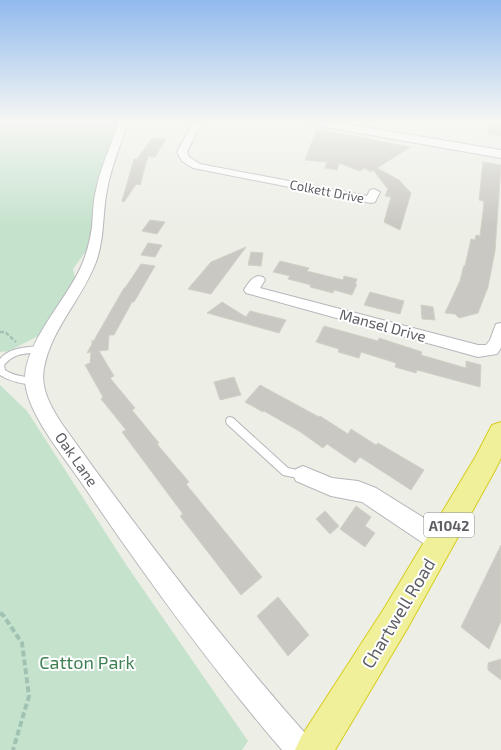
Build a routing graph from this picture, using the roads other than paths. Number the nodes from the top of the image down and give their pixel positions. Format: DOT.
graph roads {
  1 [pos="112,156"];
  2 [pos="184,156"];
  3 [pos="371,200"];
  4 [pos="251,290"];
  5 [pos="501,328"];
  6 [pos="42,349"];
  7 [pos="34,381"];
  8 [pos="230,421"];
  9 [pos="501,432"];
  10 [pos="303,475"];
  11 [pos="440,541"];
  12 [pos="301,750"];
  13 [pos="314,750"];
  1 -- 6 [label="street, Oak Lane"];
  2 -- 3 [label="street, Colkett Drive"];
  4 -- 5 [label="street, Mansel Drive"];
  6 -- 7 [label="street, Oak Lane"];
  6 -- 7 [label="lane"];
  7 -- 12 [label="street, Oak Lane"];
  8 -- 10 [label="lane"];
  9 -- 11 [label="highway, Chartwell Road / A1042"];
  10 -- 11 [label="street"];
  11 -- 13 [label="highway, Chartwell Road / A1042"];
}
